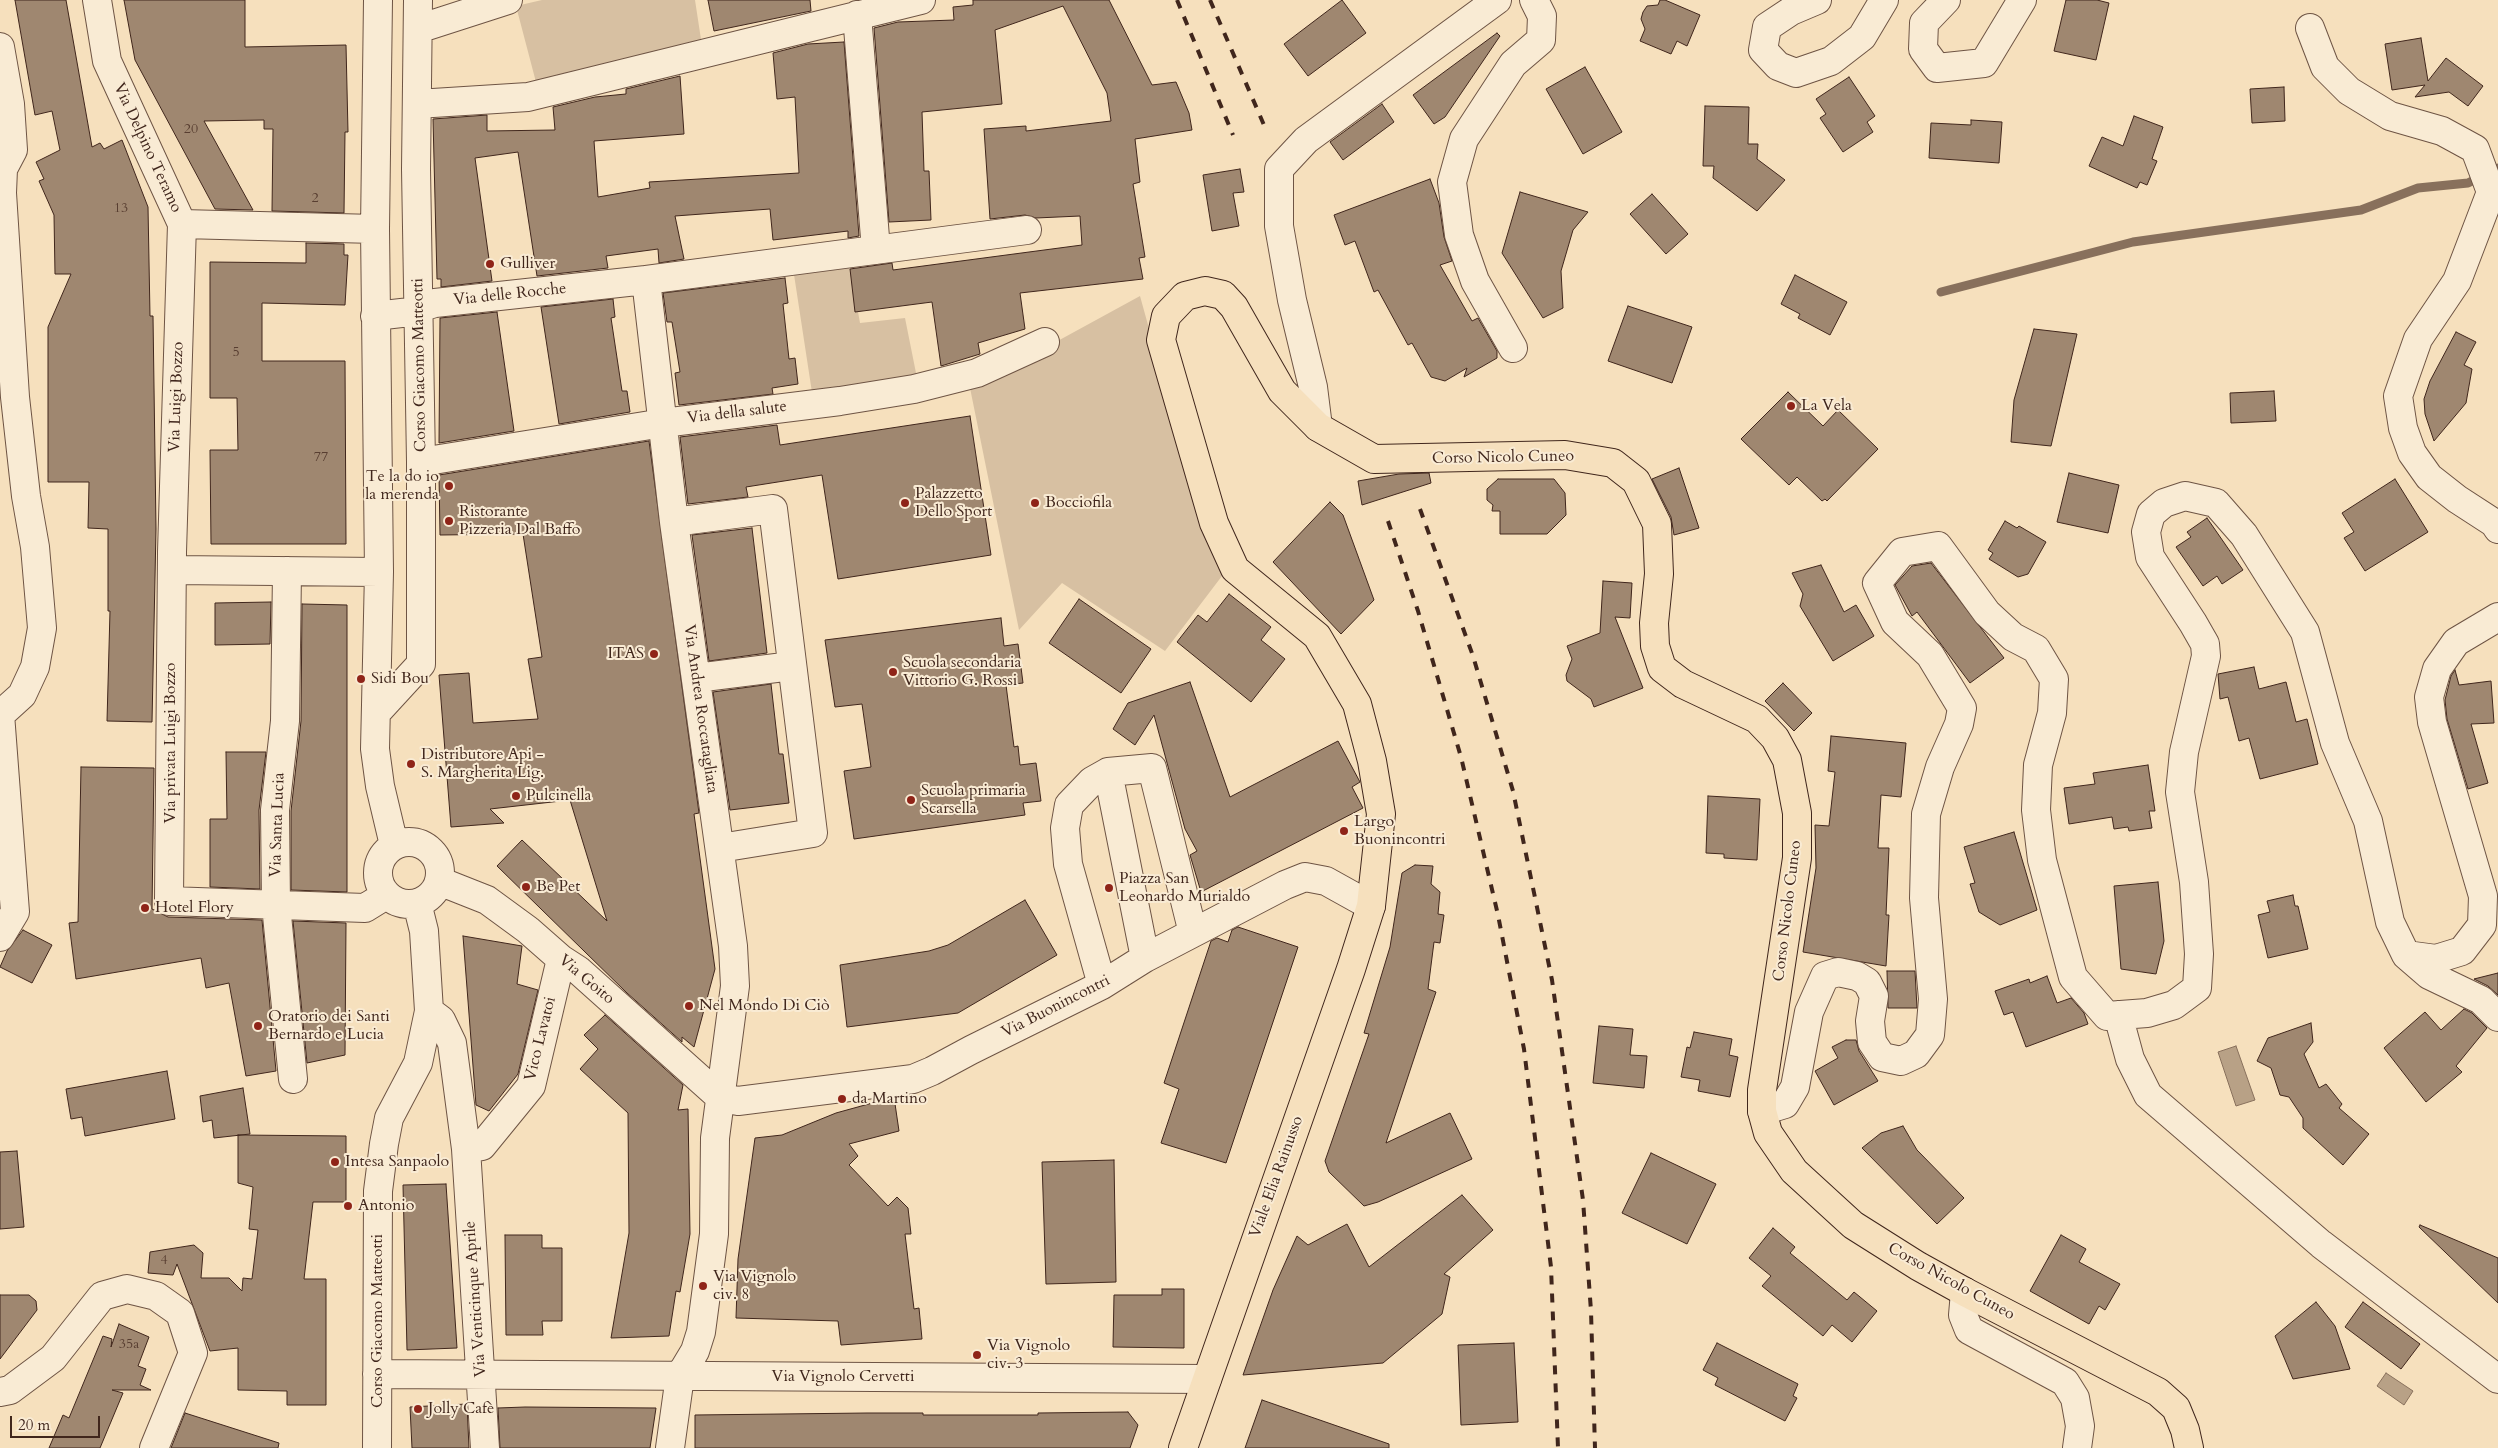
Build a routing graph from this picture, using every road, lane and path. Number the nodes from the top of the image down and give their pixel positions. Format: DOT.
graph roads {
  1 [pos="97,0"];
  2 [pos="378,0"];
  3 [pos="418,0"];
  4 [pos="921,0"];
  5 [pos="1534,0"];
  6 [pos="1817,0"];
  7 [pos="1884,0"];
  8 [pos="1946,0"];
  9 [pos="2022,0"];
  10 [pos="506,1"];
  11 [pos="1491,3"];
  12 [pos="857,15"];
  13 [pos="2310,28"];
  14 [pos="418,29"];
  15 [pos="0,47"];
  16 [pos="417,104"];
  17 [pos="182,224"];
  18 [pos="375,229"];
  19 [pos="1027,230"];
  20 [pos="876,250"];
  21 [pos="646,280"];
  22 [pos="419,311"];
  23 [pos="375,316"];
  24 [pos="1045,342"];
  25 [pos="1513,348"];
  26 [pos="662,423"];
  27 [pos="1318,427"];
  28 [pos="422,462"];
  29 [pos="674,522"];
  30 [pos="2498,528"];
  31 [pos="172,570"];
  32 [pos="287,572"];
  33 [pos="379,572"];
  34 [pos="2498,617"];
  35 [pos="792,666"];
  36 [pos="696,678"];
  37 [pos="376,713"];
  38 [pos="0,715"];
  39 [pos="1108,772"];
  40 [pos="394,845"];
  41 [pos="720,848"];
  42 [pos="439,881"];
  43 [pos="386,895"];
  44 [pos="417,903"];
  45 [pos="276,905"];
  46 [pos="1371,906"];
  47 [pos="1193,933"];
  48 [pos="0,937"];
  49 [pos="2406,954"];
  50 [pos="1145,958"];
  51 [pos="561,959"];
  52 [pos="1102,985"];
  53 [pos="429,1011"];
  54 [pos="2118,1015"];
  55 [pos="2498,1017"];
  56 [pos="293,1079"];
  57 [pos="721,1098"];
  58 [pos="1762,1111"];
  59 [pos="466,1149"];
  60 [pos="1965,1292"];
  61 [pos="377,1374"];
  62 [pos="480,1374"];
  63 [pos="680,1376"];
  64 [pos="1207,1379"];
  65 [pos="2498,1379"];
  66 [pos="0,1392"];
  67 [pos="154,1448"];
  68 [pos="377,1448"];
  69 [pos="484,1448"];
  70 [pos="670,1448"];
  71 [pos="1184,1448"];
  72 [pos="2077,1448"];
  73 [pos="2189,1448"];
  1 -- 17 [label="street, Via Delpino Teramo"];
  2 -- 18 [label="street"];
  3 -- 14 [label="street, Corso Giacomo Matteotti"];
  4 -- 12 [label="street"];
  5 -- 25 [label="street"];
  6 -- 7 [label="street"];
  8 -- 9 [label="street"];
  10 -- 14 [label="street"];
  11 -- 27 [label="street"];
  12 -- 16 [label="street"];
  12 -- 20 [label="street"];
  13 -- 30 [label="street"];
  14 -- 16 [label="street, Corso Giacomo Matteotti"];
  15 -- 38 [label="street"];
  16 -- 22 [label="street, Corso Giacomo Matteotti"];
  17 -- 18 [label="street, Via Delpino Teramo"];
  17 -- 31 [label="street, Via Luigi Bozzo"];
  18 -- 23 [label="street"];
  19 -- 20 [label="street, Via delle Rocche"];
  20 -- 21 [label="street, Via delle Rocche"];
  21 -- 22 [label="street, Via delle Rocche"];
  21 -- 26 [label="street, Via Andrea Roccatagliata"];
  22 -- 23 [label="street, Via delle Rocche"];
  22 -- 28 [label="street, Corso Giacomo Matteotti"];
  23 -- 33 [label="street"];
  24 -- 26 [label="street, Via della salute"];
  26 -- 28 [label="street, Via della salute"];
  26 -- 29 [label="street, Via Andrea Roccatagliata"];
  27 -- 46 [label="main road, Corso Nicolo Cuneo"];
  27 -- 58 [label="main road, Corso Nicolo Cuneo"];
  28 -- 37 [label="street, Corso Giacomo Matteotti"];
  29 -- 35 [label="street"];
  29 -- 36 [label="street, Via Andrea Roccatagliata"];
  31 -- 32 [label="street"];
  31 -- 45 [label="street, Via privata Luigi Bozzo"];
  32 -- 33 [label="street"];
  32 -- 45 [label="street, Via Santa Lucia"];
  33 -- 37 [label="street"];
  34 -- 49 [label="street"];
  35 -- 36 [label="street"];
  35 -- 41 [label="street"];
  36 -- 41 [label="street, Via Andrea Roccatagliata"];
  37 -- 40 [label="street"];
  38 -- 48 [label="street"];
  39 -- 47 [label="street"];
  39 -- 50 [label="street"];
  39 -- 52 [label="street"];
  40 -- 42 [label="street"];
  40 -- 43 [label="street"];
  41 -- 57 [label="street, Via Andrea Roccatagliata"];
  42 -- 44 [label="street"];
  42 -- 51 [label="street, Via Goito"];
  43 -- 44 [label="street"];
  43 -- 45 [label="street, Via privata Luigi Bozzo"];
  44 -- 53 [label="street, Corso Giacomo Matteotti"];
  45 -- 56 [label="street, Via Santa Lucia"];
  46 -- 47 [label="street, Via Buonincontri"];
  46 -- 64 [label="main road, Viale Elia Rainusso"];
  47 -- 50 [label="street, Via Buonincontri"];
  49 -- 54 [label="street"];
  49 -- 55 [label="street"];
  50 -- 52 [label="street, Via Buonincontri"];
  51 -- 57 [label="street, Via Goito"];
  51 -- 59 [label="street, Vico Lavatoi"];
  52 -- 57 [label="street, Via Buonincontri"];
  53 -- 59 [label="street, Via Venticinque Aprile"];
  53 -- 61 [label="street, Corso Giacomo Matteotti"];
  54 -- 58 [label="street"];
  54 -- 65 [label="street"];
  57 -- 63 [label="street, Via Andrea Roccatagliata"];
  58 -- 60 [label="main road, Corso Nicolo Cuneo"];
  59 -- 62 [label="street, Via Venticinque Aprile"];
  60 -- 72 [label="street"];
  60 -- 73 [label="main road, Corso Nicolo Cuneo"];
  61 -- 62 [label="street, Via Vignolo Cervetti"];
  61 -- 68 [label="street, Corso Giacomo Matteotti"];
  62 -- 63 [label="street, Via Vignolo Cervetti"];
  62 -- 69 [label="street, Via Venticinque Aprile"];
  63 -- 64 [label="street, Via Vignolo Cervetti"];
  63 -- 70 [label="street"];
  64 -- 71 [label="main road, Viale Elia Rainusso"];
  66 -- 67 [label="street"];
}
